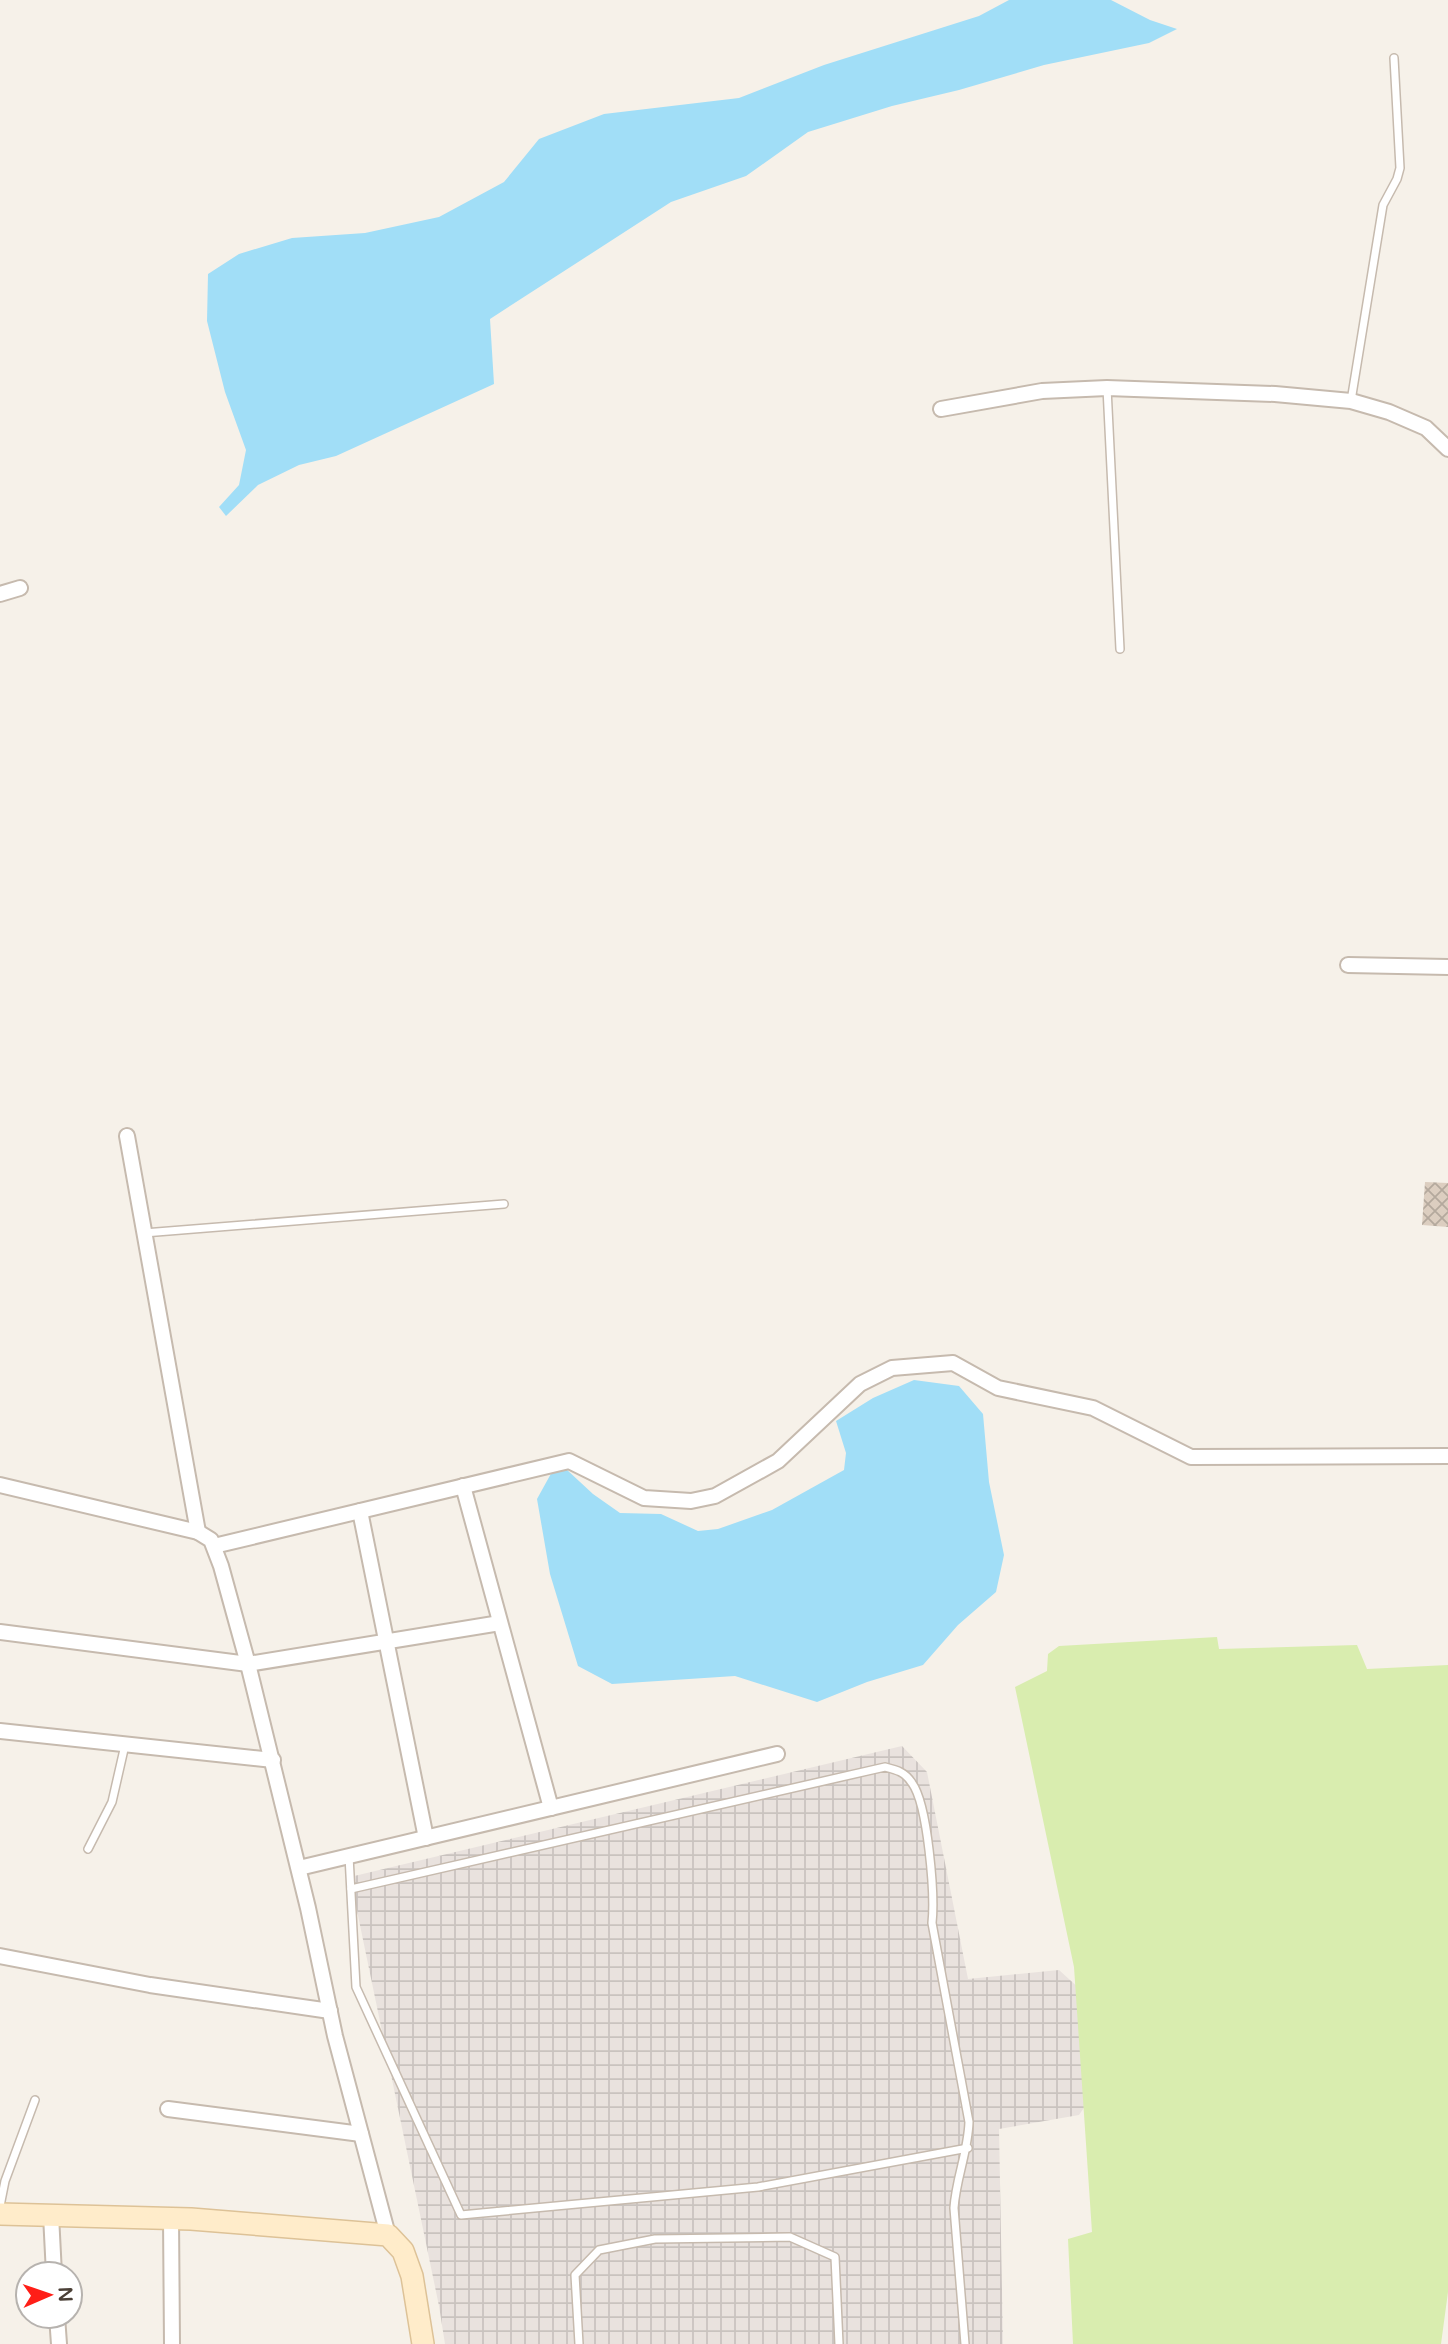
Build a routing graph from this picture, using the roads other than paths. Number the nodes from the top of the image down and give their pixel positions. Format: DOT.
graph roads {
  1 [pos="1394,58"];
  2 [pos="1107,388"];
  3 [pos="1351,401"];
  4 [pos="941,409"];
  5 [pos="1448,449"];
  6 [pos="20,588"];
  7 [pos="0,594"];
  8 [pos="1120,649"];
  9 [pos="1348,965"];
  10 [pos="1448,967"];
  11 [pos="127,1136"];
  12 [pos="504,1204"];
  13 [pos="144,1233"];
  14 [pos="1448,1456"];
  15 [pos="0,1485"];
  16 [pos="463,1486"];
  17 [pos="360,1511"];
  18 [pos="198,1532"];
  19 [pos="214,1546"];
  20 [pos="500,1623"];
  21 [pos="0,1632"];
  22 [pos="387,1642"];
  23 [pos="248,1664"];
  24 [pos="0,1731"];
  25 [pos="125,1745"];
  26 [pos="777,1755"];
  27 [pos="273,1760"];
  28 [pos="551,1808"];
  29 [pos="426,1838"];
  30 [pos="88,1849"];
  31 [pos="349,1856"];
  32 [pos="299,1868"];
  33 [pos="351,1889"];
  34 [pos="0,1956"];
  35 [pos="330,2011"];
  36 [pos="35,2100"];
  37 [pos="168,2109"];
  38 [pos="361,2134"];
  39 [pos="968,2148"];
  40 [pos="0,2206"];
  41 [pos="0,2214"];
  42 [pos="51,2215"];
  43 [pos="171,2218"];
  44 [pos="388,2235"];
  45 [pos="53,2260"];
  46 [pos="172,2344"];
  47 [pos="423,2344"];
  48 [pos="579,2344"];
  49 [pos="839,2344"];
  50 [pos="965,2344"];
  1 -- 3 [label="lane"];
  2 -- 3 [label="street"];
  2 -- 4 [label="street"];
  2 -- 8 [label="lane"];
  3 -- 5 [label="street"];
  6 -- 7 [label="street"];
  9 -- 10 [label="street"];
  11 -- 13 [label="street"];
  12 -- 13 [label="lane"];
  13 -- 18 [label="street"];
  14 -- 16 [label="street"];
  15 -- 18 [label="street"];
  16 -- 17 [label="street"];
  16 -- 20 [label="street"];
  17 -- 19 [label="street"];
  17 -- 22 [label="street"];
  18 -- 19 [label="street"];
  19 -- 23 [label="street"];
  20 -- 22 [label="street"];
  20 -- 28 [label="street"];
  21 -- 23 [label="street"];
  22 -- 23 [label="street"];
  22 -- 29 [label="street"];
  23 -- 27 [label="street"];
  24 -- 25 [label="street"];
  25 -- 27 [label="street"];
  25 -- 30 [label="lane"];
  26 -- 28 [label="street"];
  27 -- 32 [label="street"];
  28 -- 29 [label="street"];
  29 -- 31 [label="street"];
  31 -- 32 [label="street"];
  31 -- 33 [label="lane"];
  32 -- 35 [label="street"];
  33 -- 39 [label="lane"];
  33 -- 39 [label="lane"];
  34 -- 35 [label="street"];
  35 -- 38 [label="street"];
  36 -- 40 [label="lane"];
  37 -- 38 [label="street"];
  38 -- 44 [label="street"];
  39 -- 50 [label="lane"];
  41 -- 42 [label="street"];
  42 -- 43 [label="street"];
  42 -- 45 [label="street"];
  43 -- 44 [label="street"];
  43 -- 46 [label="street"];
  44 -- 47 [label="street"];
  48 -- 49 [label="lane"];
}
